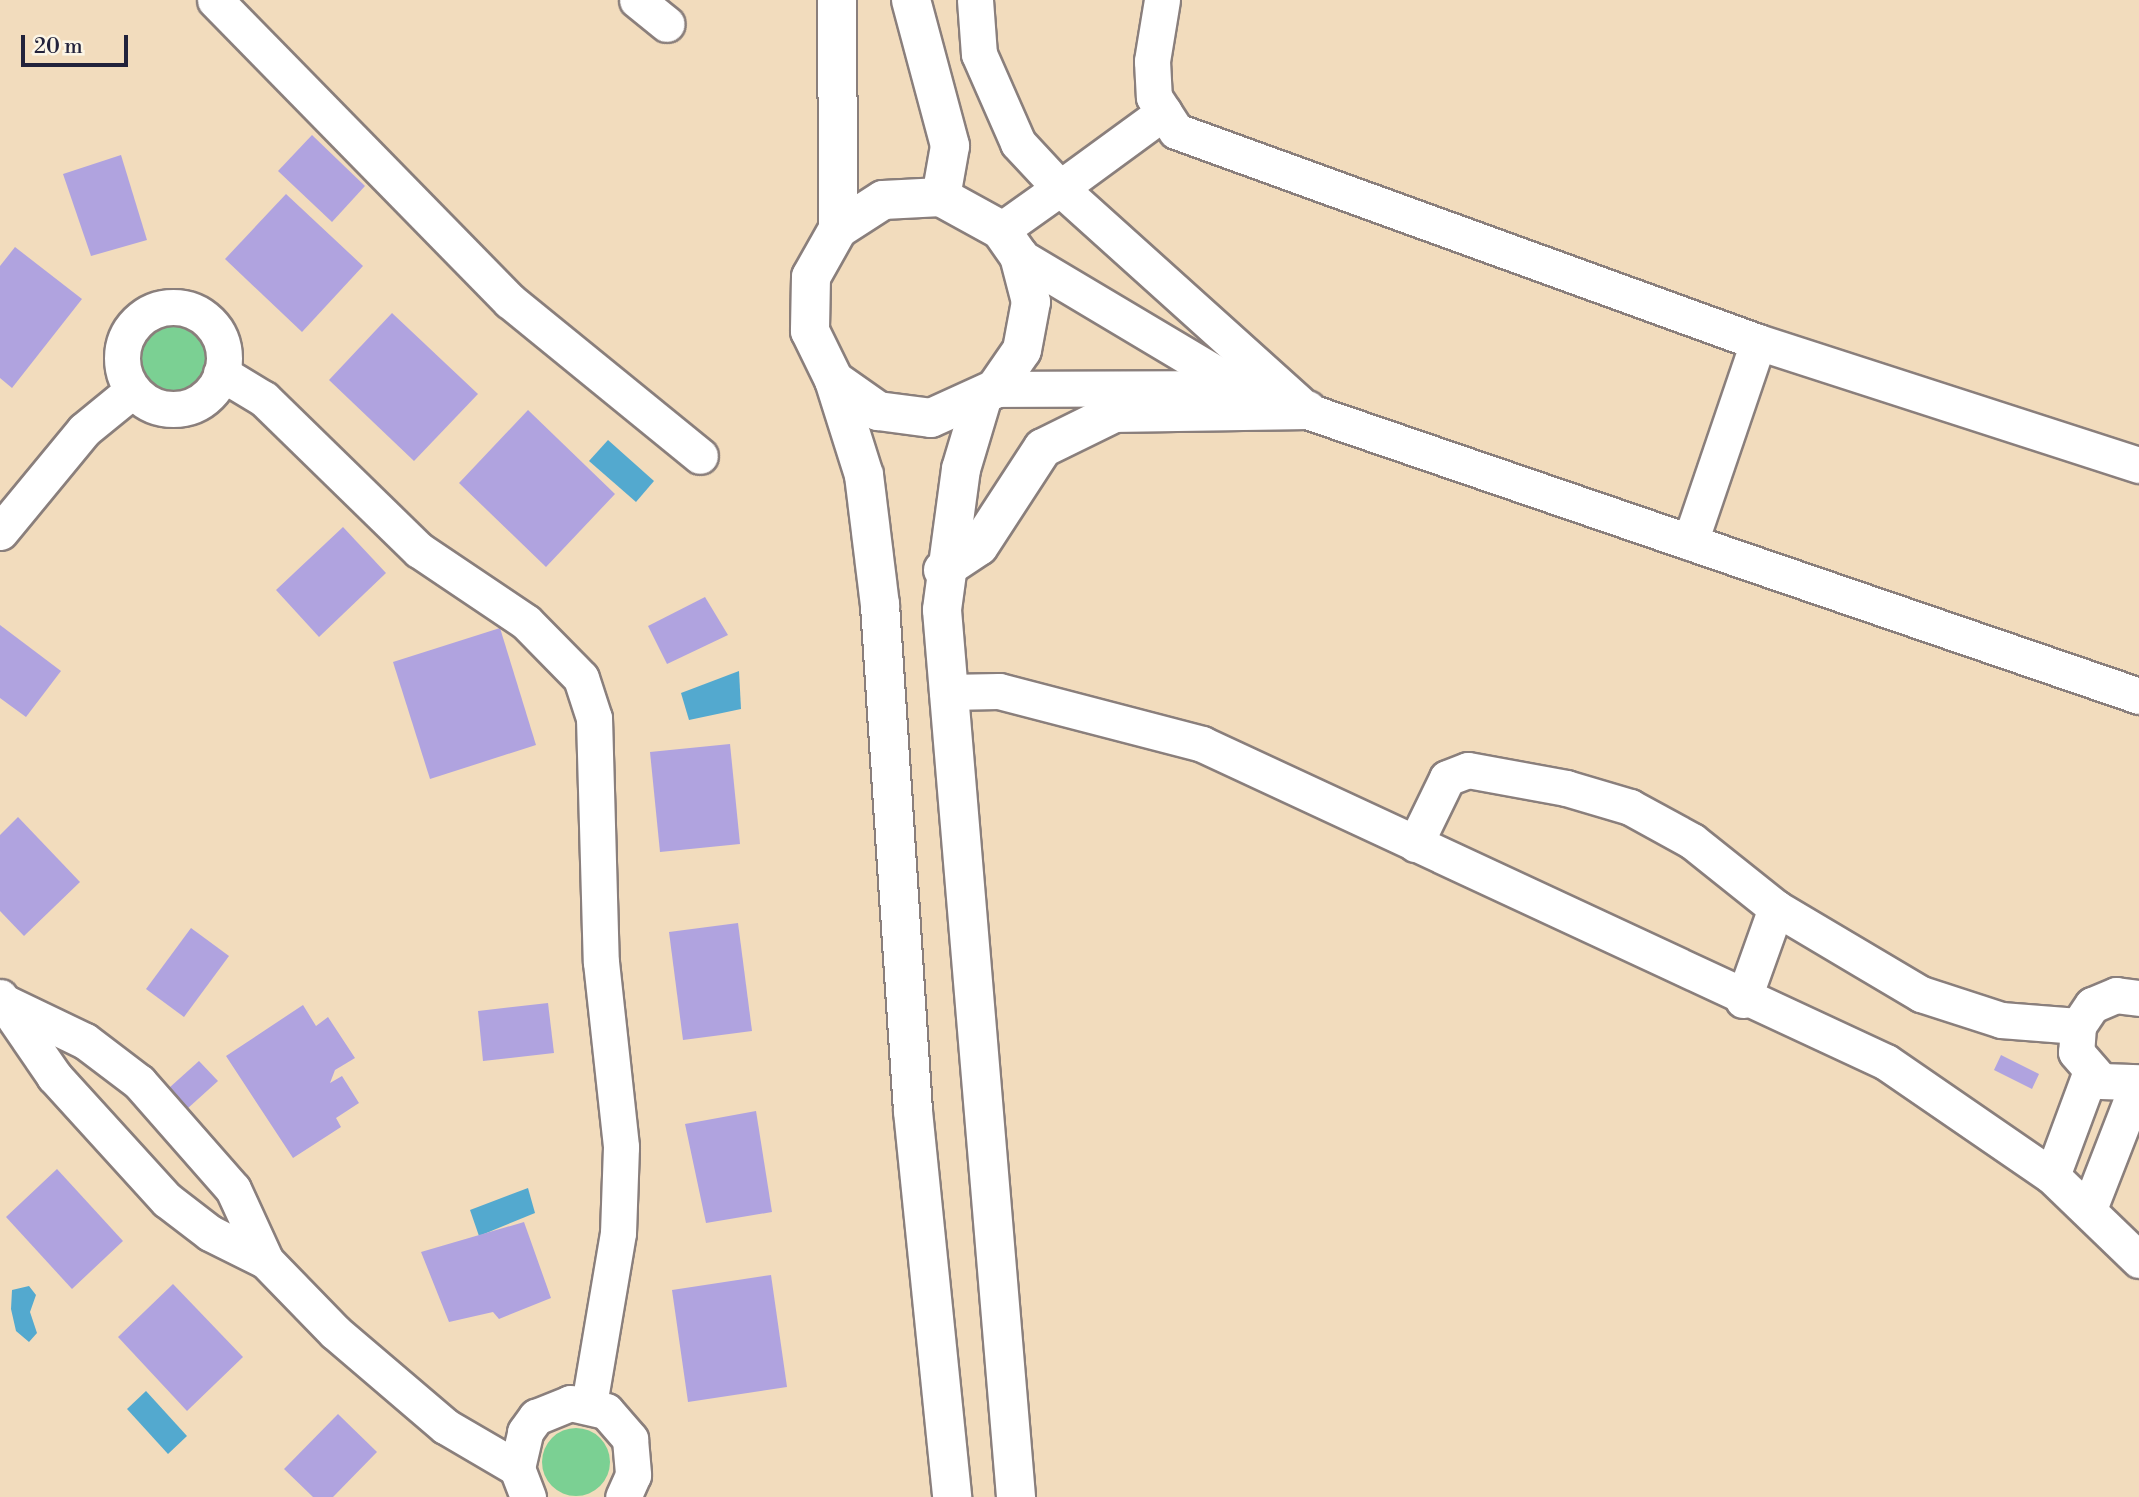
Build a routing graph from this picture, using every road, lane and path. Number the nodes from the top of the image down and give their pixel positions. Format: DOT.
graph roads {
  1 [pos="215,0"];
  2 [pos="637,0"];
  3 [pos="837,0"];
  4 [pos="911,0"];
  5 [pos="975,0"];
  6 [pos="1162,0"];
  7 [pos="667,24"];
  8 [pos="1164,113"];
  9 [pos="1060,188"];
  10 [pos="941,197"];
  11 [pos="838,229"];
  12 [pos="1010,243"];
  13 [pos="1758,342"];
  14 [pos="221,373"];
  15 [pos="834,380"];
  16 [pos="1240,388"];
  17 [pos="133,390"];
  18 [pos="988,394"];
  19 [pos="1307,410"];
  20 [pos="700,456"];
  21 [pos="2139,465"];
  22 [pos="5,513"];
  23 [pos="1690,542"];
  24 [pos="943,570"];
  25 [pos="947,692"];
  26 [pos="2139,696"];
  27 [pos="1415,844"];
  28 [pos="1776,908"];
  29 [pos="2139,998"];
  30 [pos="3,1000"];
  31 [pos="1743,1000"];
  32 [pos="2078,1026"];
  33 [pos="2090,1074"];
  34 [pos="2138,1082"];
  35 [pos="2052,1176"];
  36 [pos="2089,1209"];
  37 [pos="2139,1260"];
  38 [pos="266,1261"];
  39 [pos="589,1404"];
  40 [pos="522,1482"];
  41 [pos="623,1497"];
  42 [pos="952,1497"];
  43 [pos="1016,1497"];
  1 -- 20 [label="street"];
  2 -- 7 [label="street"];
  3 -- 11 [label="street"];
  4 -- 10 [label="street"];
  5 -- 9 [label="street"];
  6 -- 8 [label="street"];
  8 -- 9 [label="street"];
  8 -- 13 [label="street"];
  9 -- 12 [label="street"];
  9 -- 19 [label="street"];
  10 -- 11 [label="street"];
  10 -- 12 [label="street"];
  11 -- 15 [label="street"];
  12 -- 16 [label="street"];
  12 -- 18 [label="street"];
  13 -- 21 [label="street"];
  13 -- 23 [label="street"];
  14 -- 17 [label="street"];
  14 -- 17 [label="street"];
  14 -- 39 [label="street"];
  15 -- 18 [label="street"];
  15 -- 42 [label="street"];
  16 -- 18 [label="street"];
  16 -- 19 [label="street"];
  17 -- 22 [label="street"];
  18 -- 24 [label="street"];
  19 -- 23 [label="street"];
  19 -- 24 [label="street"];
  23 -- 26 [label="street"];
  24 -- 25 [label="street"];
  25 -- 27 [label="street"];
  25 -- 43 [label="street"];
  27 -- 28 [label="street"];
  27 -- 31 [label="street"];
  28 -- 31 [label="street"];
  28 -- 32 [label="street"];
  29 -- 32 [label="street"];
  30 -- 38 [label="street"];
  30 -- 38 [label="street"];
  31 -- 35 [label="street"];
  32 -- 33 [label="street"];
  33 -- 34 [label="street"];
  33 -- 35 [label="street"];
  34 -- 36 [label="street"];
  35 -- 36 [label="street"];
  36 -- 37 [label="street"];
  38 -- 40 [label="street"];
  39 -- 40 [label="street"];
  39 -- 41 [label="street"];
}
